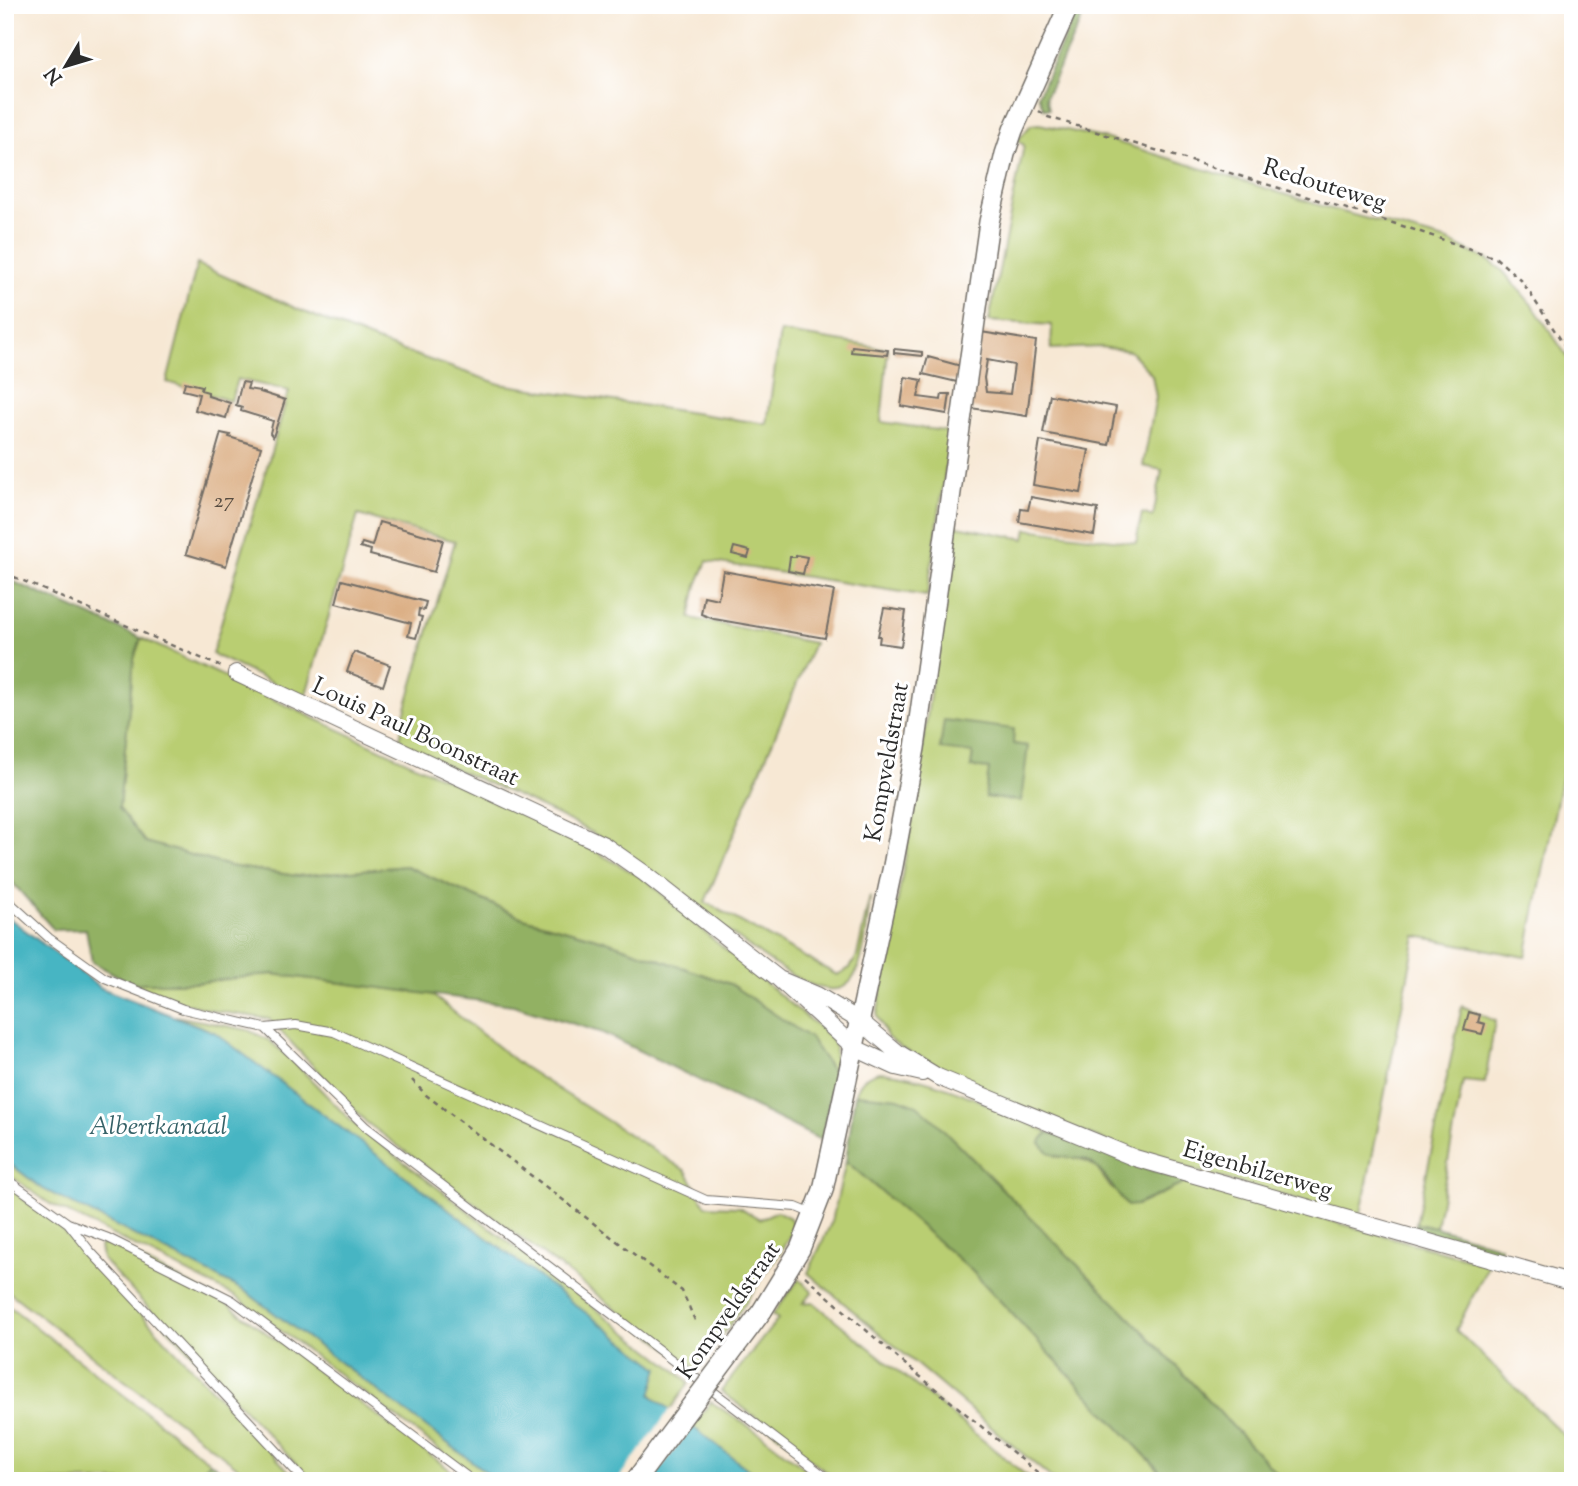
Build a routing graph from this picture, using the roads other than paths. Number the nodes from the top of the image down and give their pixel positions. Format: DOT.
graph roads {
  1 [pos="1069,5"];
  2 [pos="236,673"];
  3 [pos="5,898"];
  4 [pos="779,979"];
  5 [pos="860,1021"];
  6 [pos="265,1028"];
  7 [pos="855,1048"];
  8 [pos="938,1077"];
  9 [pos="5,1178"];
  10 [pos="815,1215"];
  11 [pos="68,1223"];
  12 [pos="1573,1283"];
  13 [pos="305,1481"];
  14 [pos="473,1481"];
  15 [pos="635,1481"];
  16 [pos="831,1481"];
  1 -- 5 [label="street, Kompveldstraat"];
  2 -- 4 [label="street, Louis Paul Boonstraat"];
  3 -- 6 [label="lane"];
  4 -- 5 [label="street, Louis Paul Boonstraat"];
  4 -- 7 [label="street, Louis Paul Boonstraat"];
  5 -- 7 [label="street, Kompveldstraat"];
  5 -- 8 [label="street, Eigenbilzerweg"];
  6 -- 10 [label="lane"];
  6 -- 16 [label="lane"];
  7 -- 8 [label="street, Eigenbilzerweg"];
  7 -- 10 [label="street, Kompveldstraat"];
  8 -- 12 [label="street, Eigenbilzerweg"];
  9 -- 11 [label="lane"];
  10 -- 15 [label="street, Kompveldstraat, bridge"];
  11 -- 13 [label="lane"];
  11 -- 14 [label="lane"];
}
